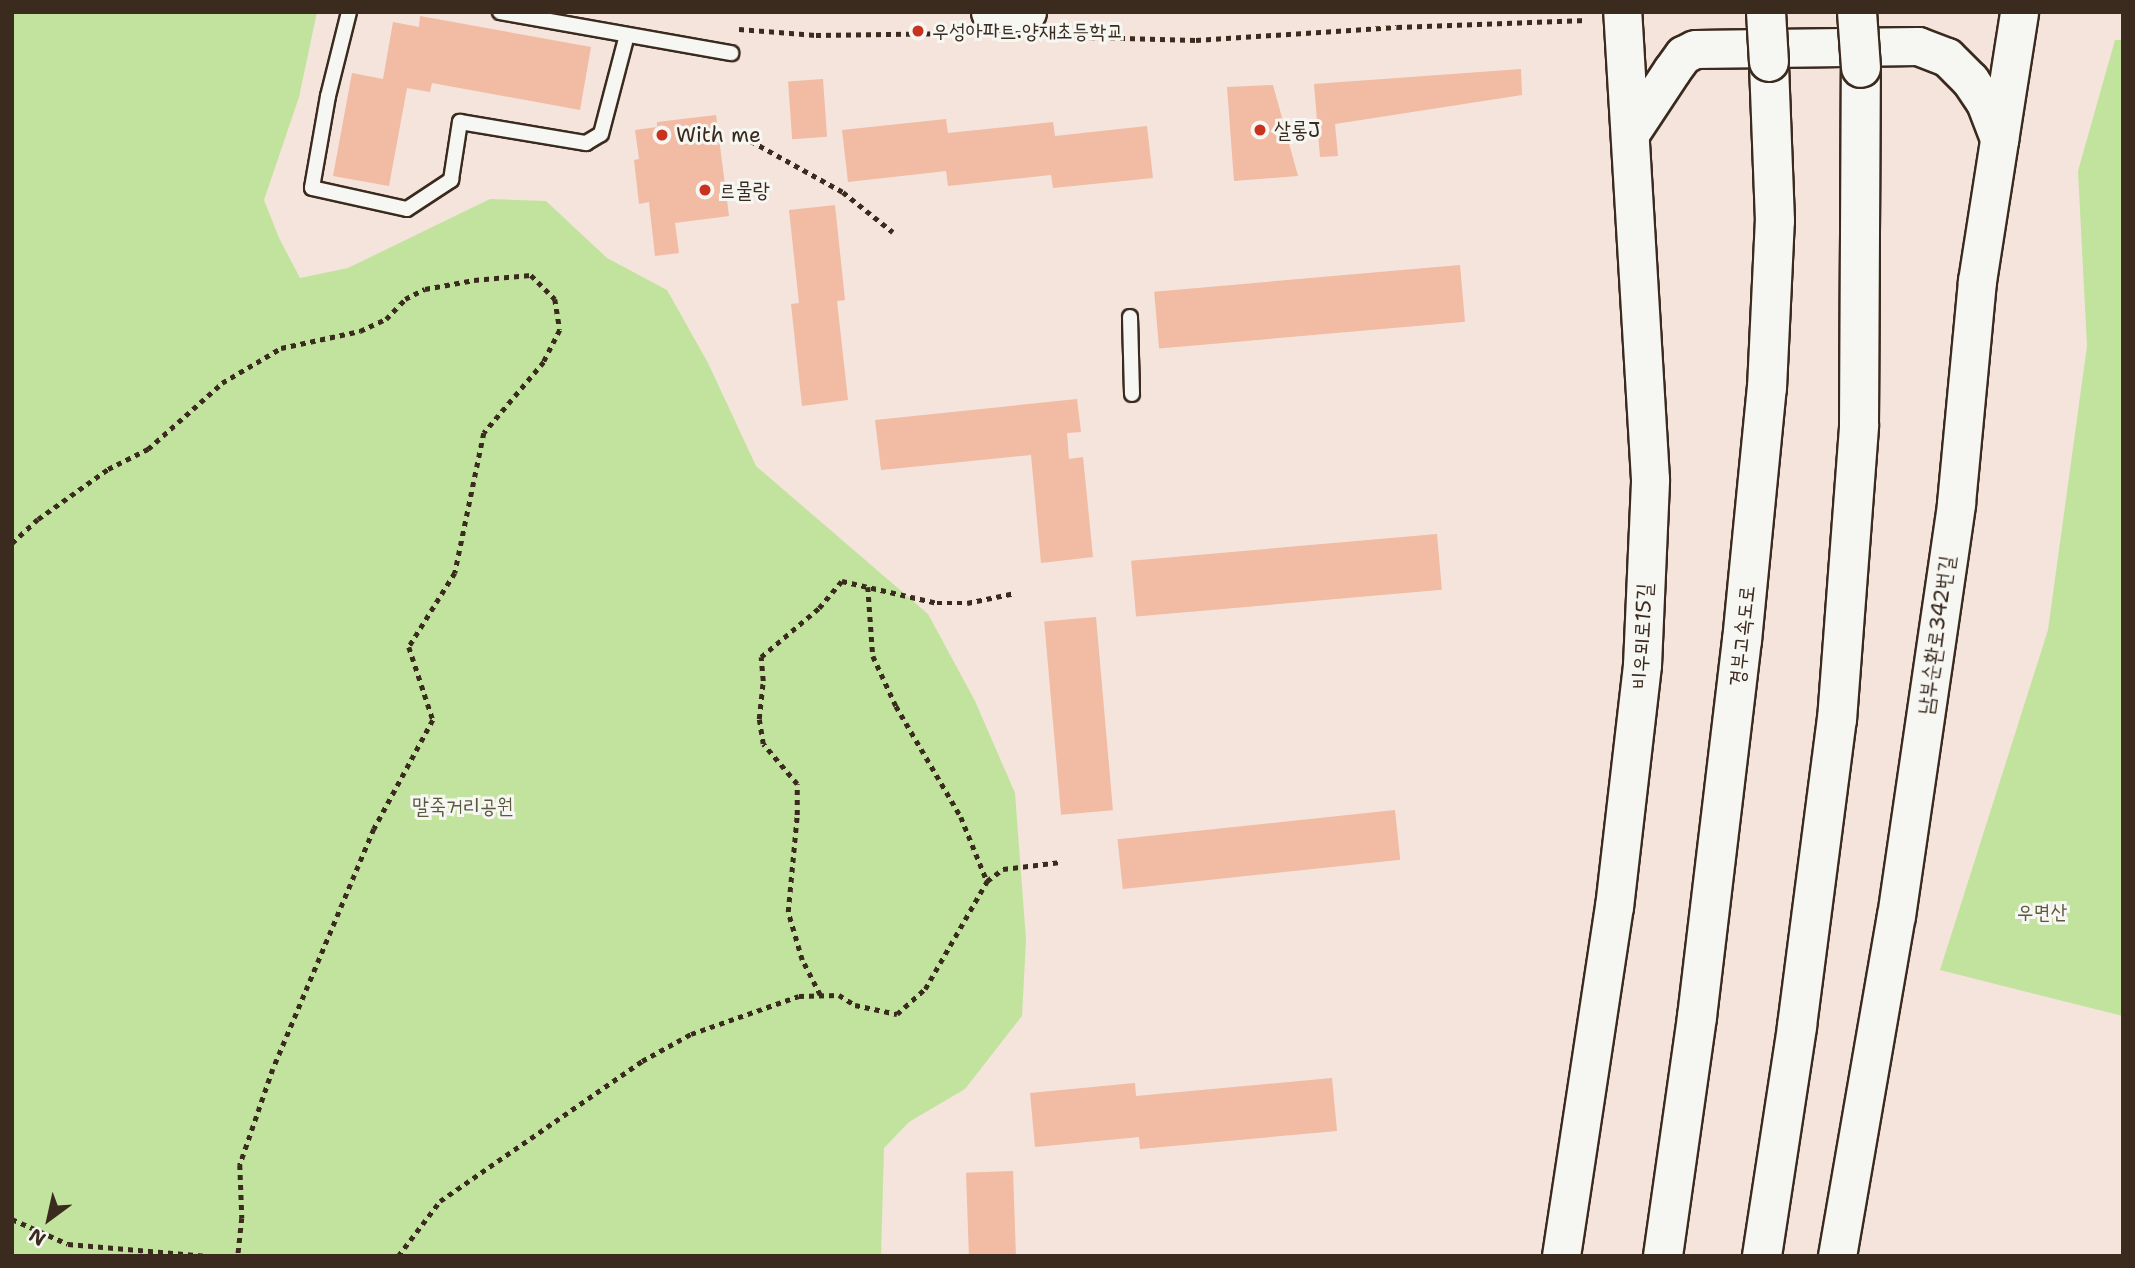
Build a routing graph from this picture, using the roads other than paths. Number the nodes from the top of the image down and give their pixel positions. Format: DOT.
graph roads {
  1 [pos="349,12"];
  2 [pos="500,12"];
  3 [pos="1766,12"];
  4 [pos="1857,12"];
  5 [pos="2019,12"];
  6 [pos="1622,16"];
  7 [pos="981,23"];
  8 [pos="1032,24"];
  9 [pos="627,35"];
  10 [pos="731,53"];
  11 [pos="1631,132"];
  12 [pos="1999,139"];
  13 [pos="1130,317"];
  14 [pos="1132,394"];
  15 [pos="1561,1256"];
  16 [pos="1663,1256"];
  17 [pos="1762,1256"];
  18 [pos="1837,1256"];
  1 -- 9 [label="lane"];
  2 -- 9 [label="lane"];
  3 -- 16 [label="highway, 경부고속도로, bridge"];
  4 -- 17 [label="highway, bridge"];
  5 -- 12 [label="street, 남부순환로342번길"];
  6 -- 11 [label="street, 비우뫼로15길"];
  7 -- 8 [label="street"];
  9 -- 10 [label="lane"];
  11 -- 12 [label="street"];
  11 -- 15 [label="street, 비우뫼로15길"];
  12 -- 18 [label="street, 남부순환로342번길"];
  13 -- 14 [label="lane"];
}
